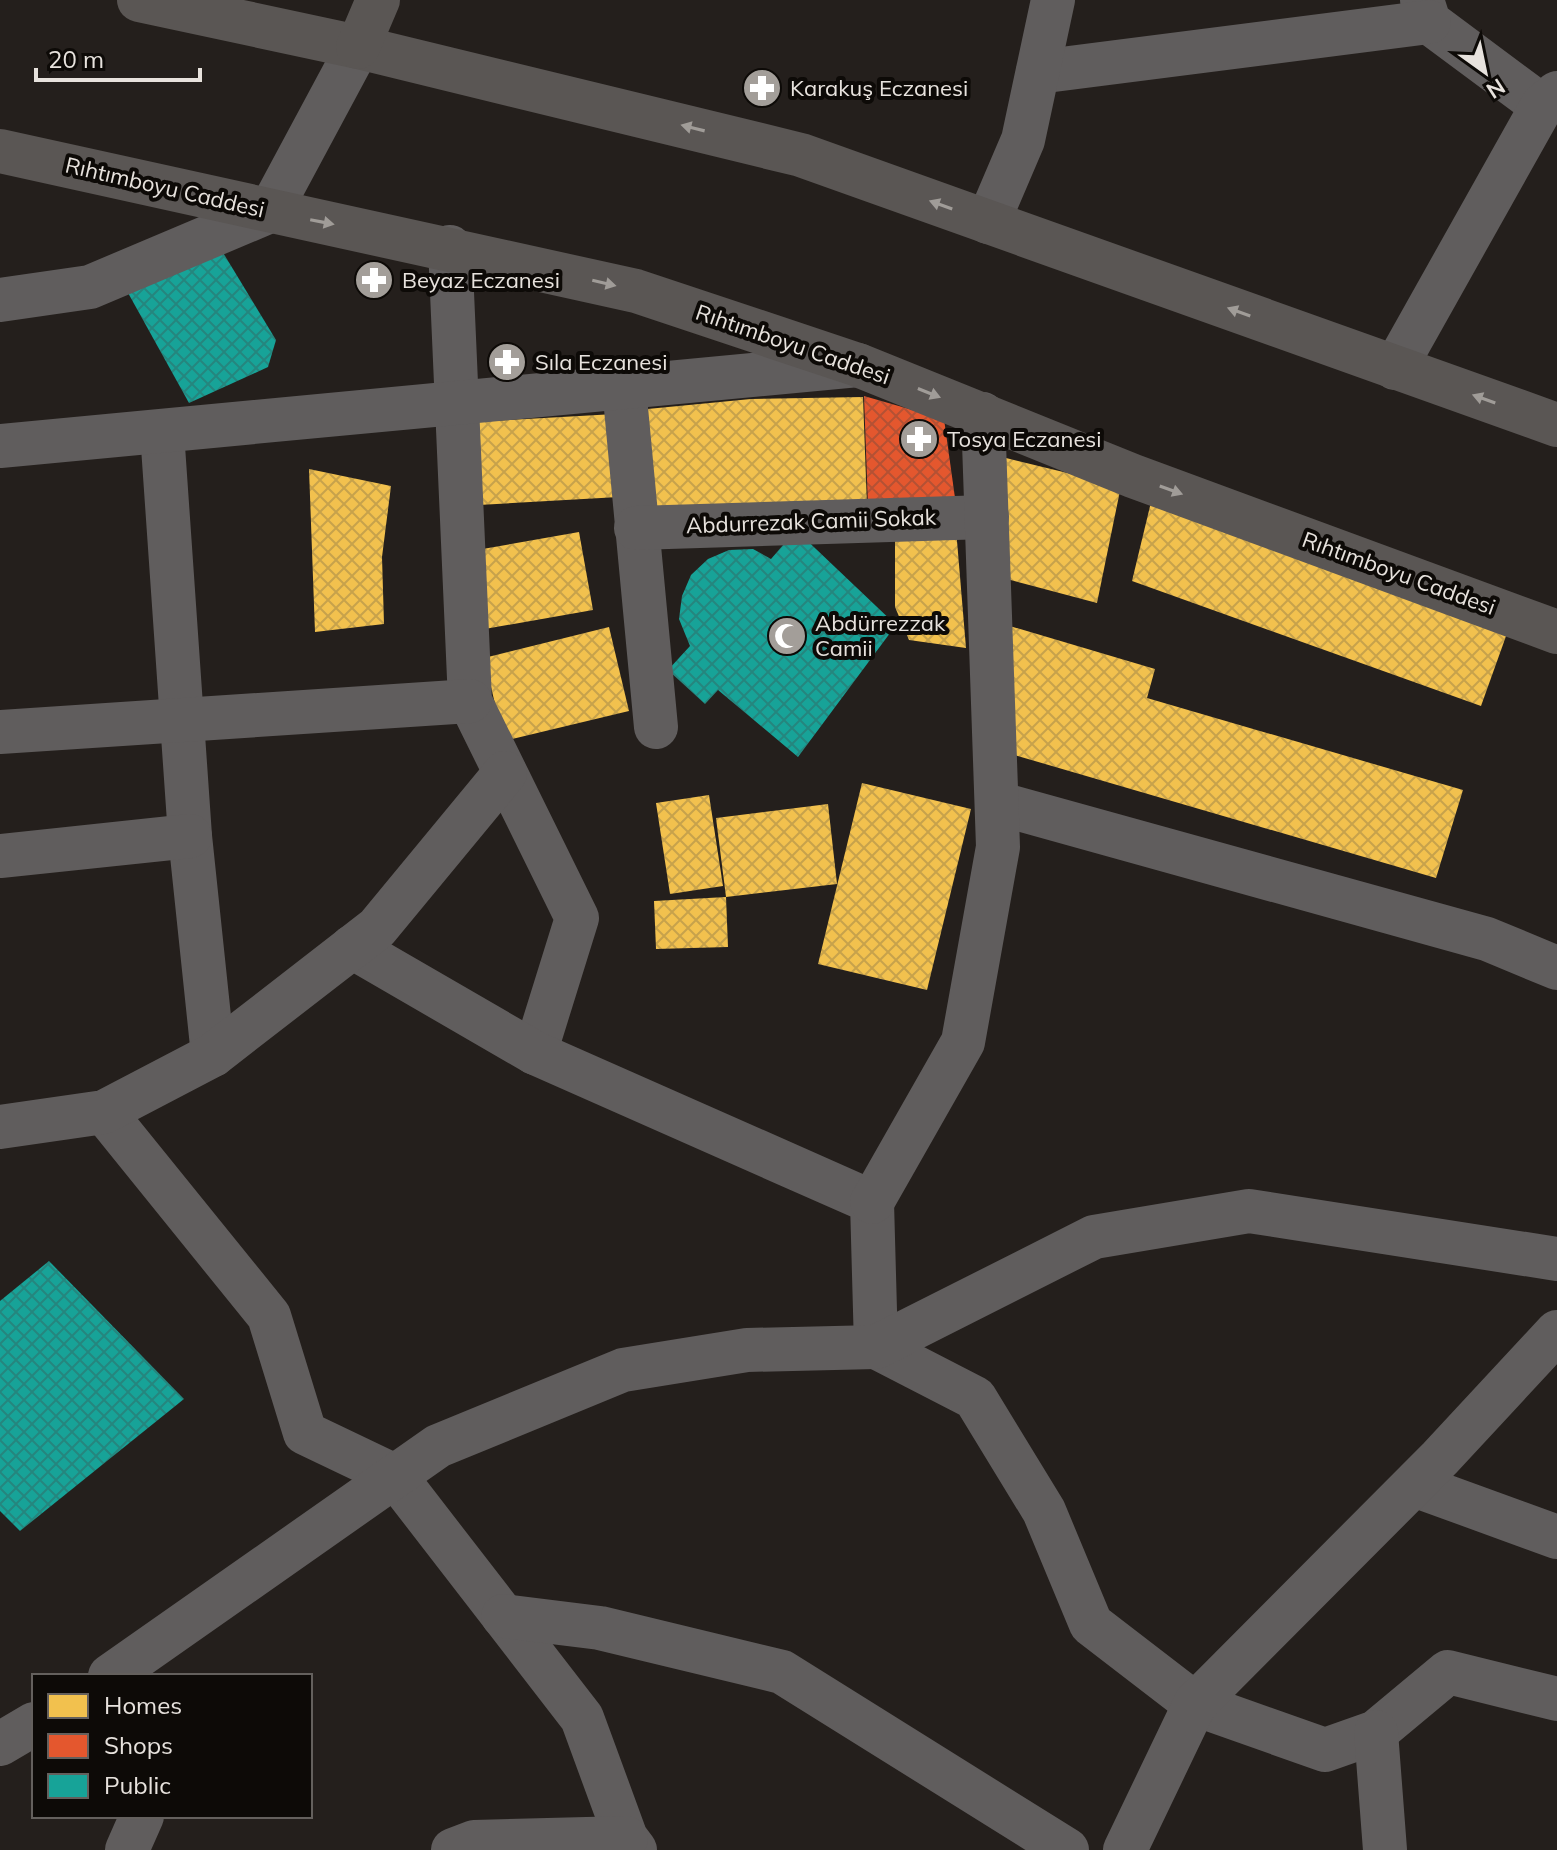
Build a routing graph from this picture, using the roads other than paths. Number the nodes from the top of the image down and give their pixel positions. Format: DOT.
graph roads {
  1 [pos="139,0"];
  2 [pos="378,0"];
  3 [pos="1053,0"];
  4 [pos="1426,11"];
  5 [pos="358,47"];
  6 [pos="1038,72"];
  7 [pos="1549,100"];
  8 [pos="0,151"];
  9 [pos="270,211"];
  10 [pos="988,222"];
  11 [pos="450,247"];
  12 [pos="0,300"];
  13 [pos="858,365"];
  14 [pos="1395,368"];
  15 [pos="624,387"];
  16 [pos="457,403"];
  17 [pos="983,414"];
  18 [pos="1557,425"];
  19 [pos="162,432"];
  20 [pos="0,446"];
  21 [pos="987,517"];
  22 [pos="636,528"];
  23 [pos="1557,632"];
  24 [pos="470,701"];
  25 [pos="183,720"];
  26 [pos="656,727"];
  27 [pos="0,732"];
  28 [pos="505,773"];
  29 [pos="997,803"];
  30 [pos="190,836"];
  31 [pos="0,856"];
  32 [pos="352,947"];
  33 [pos="1557,968"];
  34 [pos="535,1053"];
  35 [pos="213,1055"];
  36 [pos="104,1112"];
  37 [pos="0,1127"];
  38 [pos="872,1202"];
  39 [pos="1557,1259"];
  40 [pos="1557,1332"];
  41 [pos="876,1347"];
  42 [pos="395,1476"];
  43 [pos="1414,1485"];
  44 [pos="1557,1537"];
  45 [pos="503,1616"];
  46 [pos="119,1673"];
  47 [pos="1557,1699"];
  48 [pos="1195,1704"];
  49 [pos="1376,1732"];
  50 [pos="141,1818"];
  51 [pos="630,1844"];
  52 [pos="127,1850"];
  53 [pos="453,1850"];
  54 [pos="1067,1850"];
  55 [pos="1125,1850"];
  56 [pos="1385,1850"];
  1 -- 5 [label="street"];
  2 -- 5 [label="street"];
  3 -- 6 [label="street"];
  4 -- 6 [label="street"];
  4 -- 7 [label="street"];
  5 -- 9 [label="street"];
  10 -- 5 [label="street, one-way"];
  6 -- 10 [label="street"];
  7 -- 14 [label="street"];
  8 -- 9 [label="street, Rıhtımboyu Caddesi"];
  9 -- 11 [label="street, Rıhtımboyu Caddesi, one-way"];
  9 -- 12 [label="street"];
  14 -- 10 [label="street, one-way"];
  11 -- 13 [label="street, Rıhtımboyu Caddesi, one-way"];
  11 -- 16 [label="street"];
  13 -- 15 [label="street"];
  13 -- 17 [label="street, Rıhtımboyu Caddesi, one-way"];
  18 -- 14 [label="street, one-way"];
  15 -- 16 [label="street"];
  15 -- 22 [label="street"];
  16 -- 19 [label="street"];
  16 -- 24 [label="street"];
  17 -- 21 [label="street"];
  17 -- 23 [label="street, Rıhtımboyu Caddesi, one-way"];
  19 -- 20 [label="street"];
  19 -- 25 [label="street"];
  21 -- 22 [label="street, Abdurrezak Camii Sokak"];
  21 -- 29 [label="street"];
  22 -- 26 [label="street"];
  24 -- 25 [label="street"];
  24 -- 28 [label="street"];
  25 -- 27 [label="street"];
  25 -- 30 [label="street"];
  28 -- 32 [label="street"];
  28 -- 34 [label="street"];
  29 -- 33 [label="street"];
  29 -- 38 [label="street"];
  30 -- 31 [label="street"];
  30 -- 35 [label="street"];
  32 -- 34 [label="street"];
  32 -- 35 [label="street"];
  34 -- 38 [label="street"];
  35 -- 36 [label="street"];
  36 -- 37 [label="street"];
  36 -- 42 [label="street"];
  38 -- 41 [label="street"];
  39 -- 41 [label="street"];
  40 -- 43 [label="street"];
  41 -- 42 [label="street"];
  41 -- 48 [label="street"];
  42 -- 45 [label="street"];
  42 -- 46 [label="street"];
  43 -- 44 [label="street"];
  43 -- 48 [label="street"];
  45 -- 51 [label="street"];
  45 -- 54 [label="street"];
  47 -- 49 [label="street"];
  48 -- 49 [label="street"];
  48 -- 55 [label="street"];
  49 -- 56 [label="street"];
  50 -- 52 [label="street"];
  51 -- 53 [label="street"];
}
